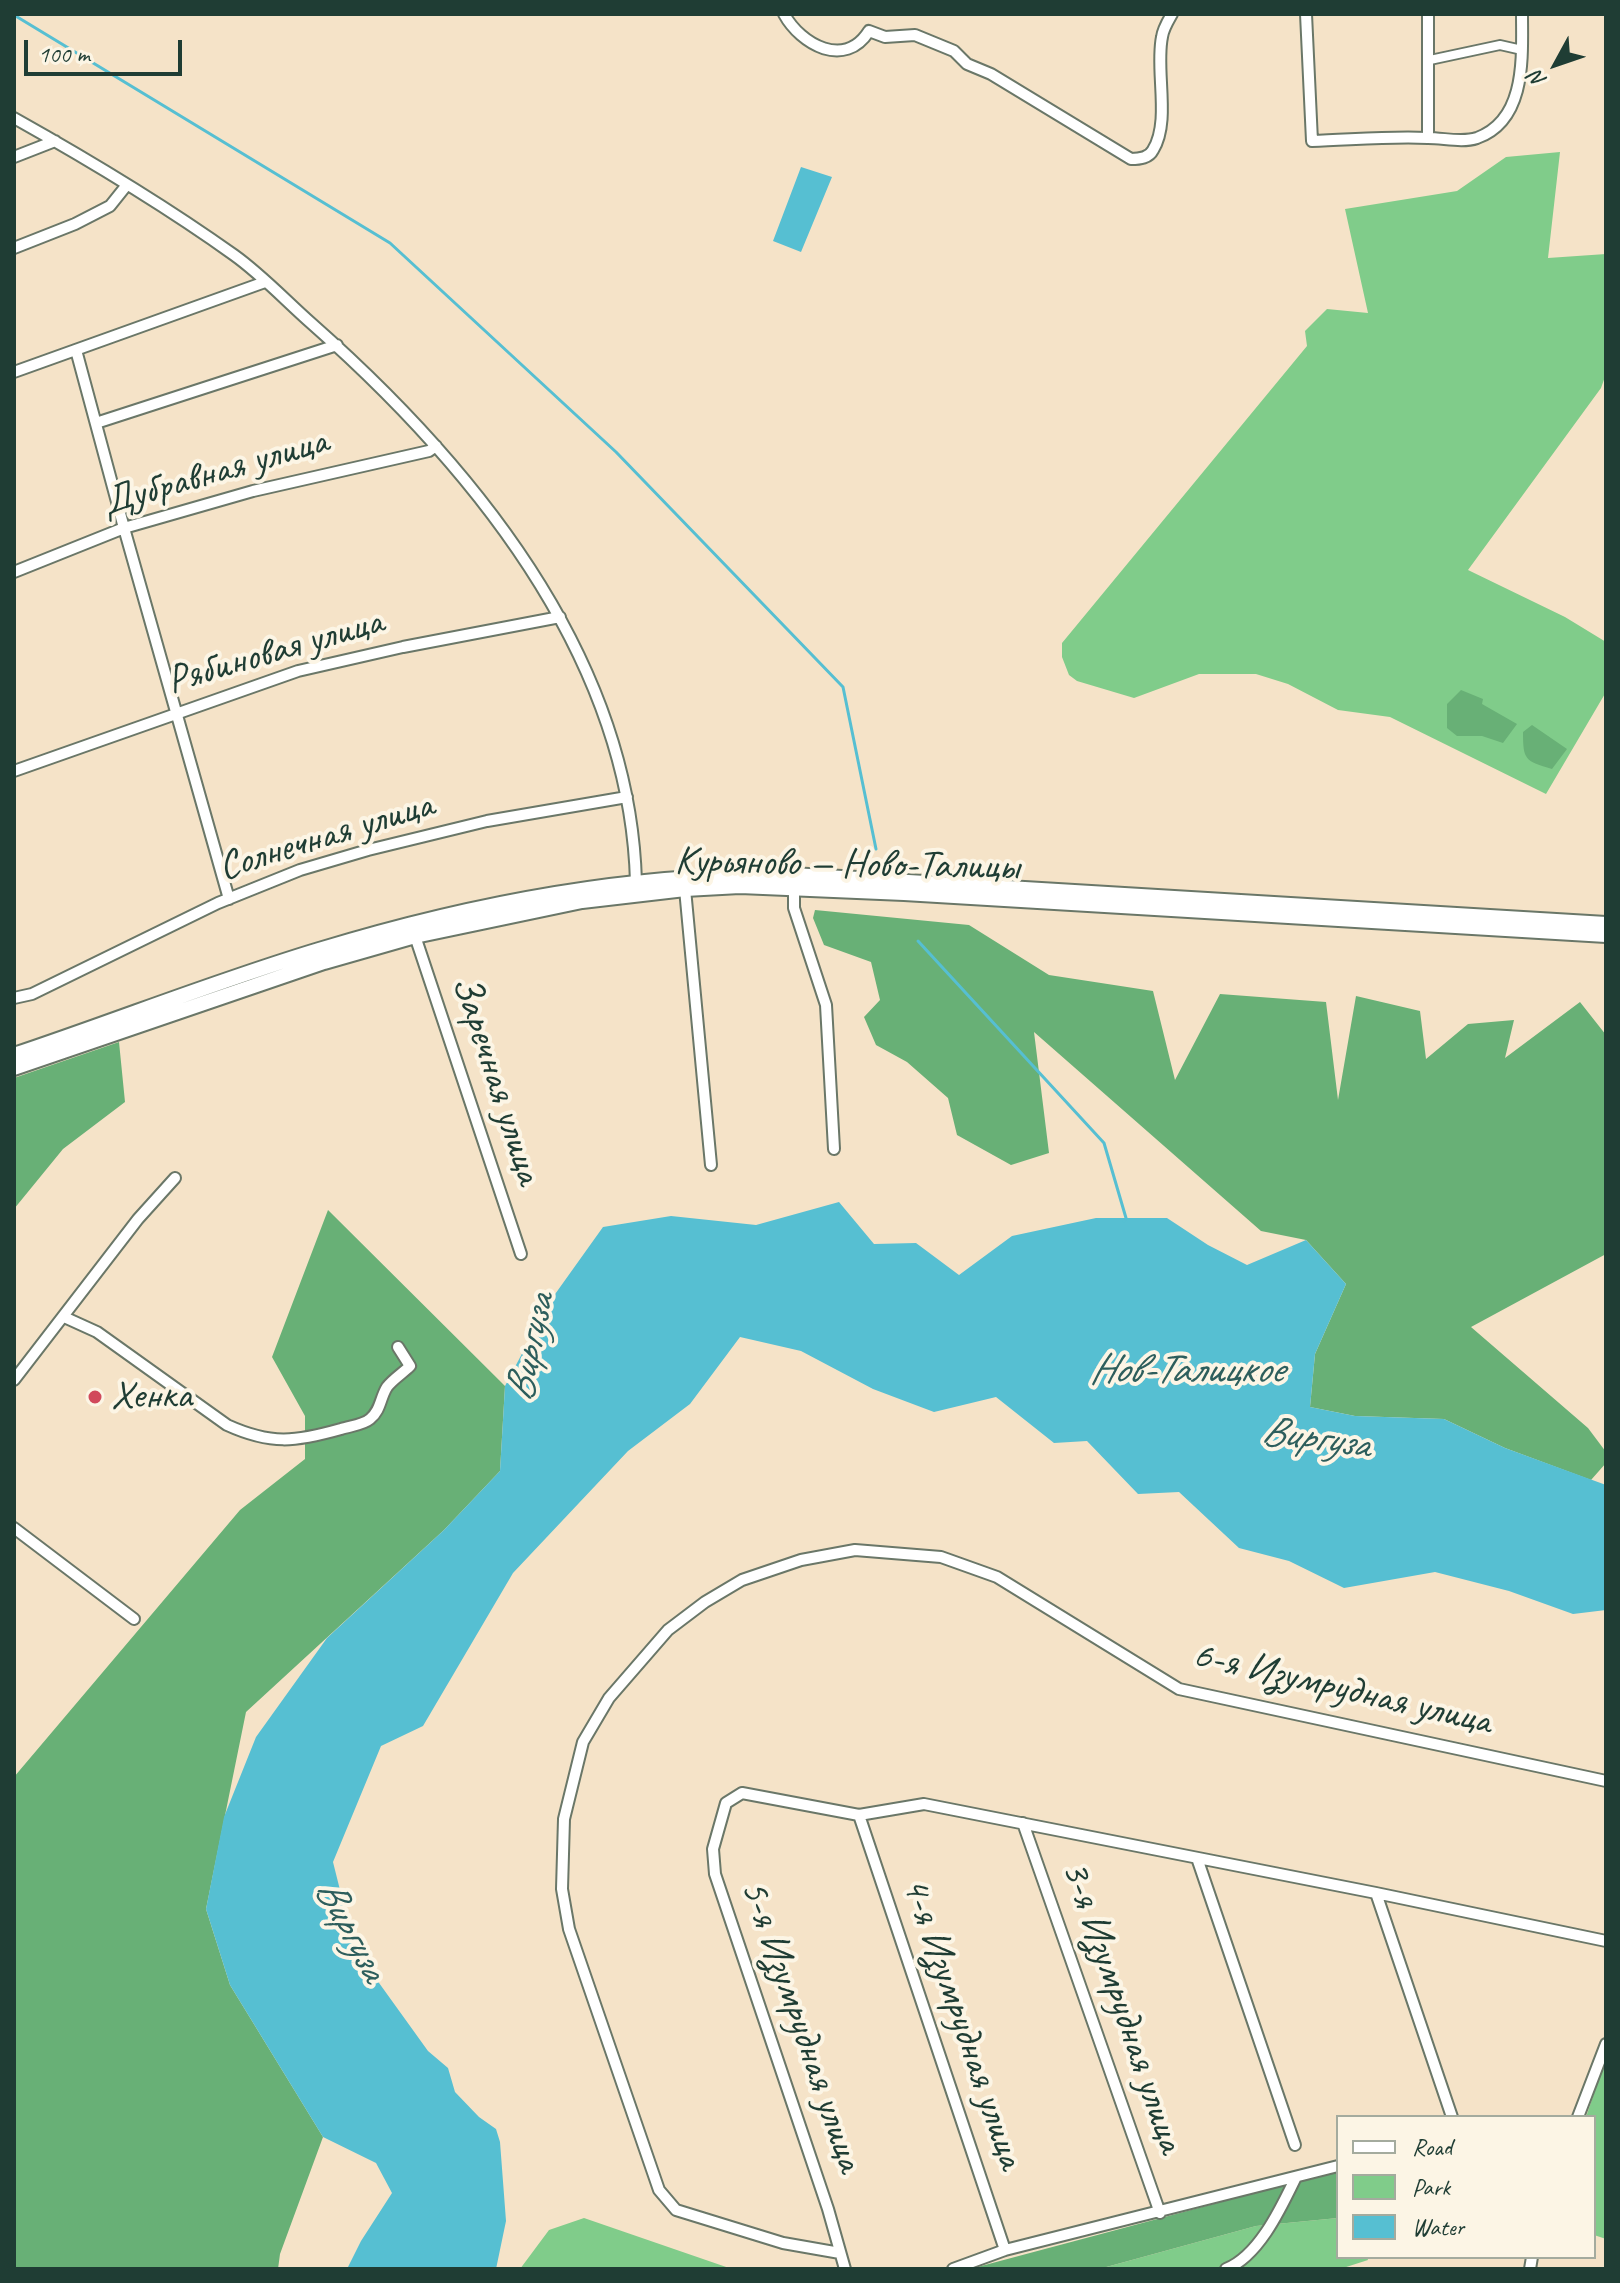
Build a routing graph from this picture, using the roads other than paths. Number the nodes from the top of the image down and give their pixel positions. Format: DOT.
graph roads {
  1 [pos="784,14"];
  2 [pos="1172,14"];
  3 [pos="1306,14"];
  4 [pos="1428,14"];
  5 [pos="1522,14"];
  6 [pos="1522,50"];
  7 [pos="1430,60"];
  8 [pos="14,118"];
  9 [pos="1428,137"];
  10 [pos="55,141"];
  11 [pos="14,157"];
  12 [pos="126,186"];
  13 [pos="14,248"];
  14 [pos="265,282"];
  15 [pos="337,345"];
  16 [pos="76,350"];
  17 [pos="14,372"];
  18 [pos="96,423"];
  19 [pos="436,446"];
  20 [pos="124,528"];
  21 [pos="14,572"];
  22 [pos="560,617"];
  23 [pos="178,713"];
  24 [pos="14,771"];
  25 [pos="627,797"];
  26 [pos="636,882"];
  27 [pos="794,888"];
  28 [pos="685,889"];
  29 [pos="229,899"];
  30 [pos="1606,924"];
  31 [pos="413,930"];
  32 [pos="1606,935"];
  33 [pos="14,998"];
  34 [pos="14,1055"];
  35 [pos="14,1068"];
  36 [pos="834,1149"];
  37 [pos="711,1165"];
  38 [pos="175,1178"];
  39 [pos="521,1254"];
  40 [pos="64,1317"];
  41 [pos="398,1347"];
  42 [pos="14,1380"];
  43 [pos="14,1528"];
  44 [pos="134,1619"];
  45 [pos="1606,1781"];
  46 [pos="859,1815"];
  47 [pos="1023,1823"];
  48 [pos="1197,1858"];
  49 [pos="1376,1893"];
  50 [pos="1606,1941"];
  51 [pos="1606,2044"];
  52 [pos="1451,2115"];
  53 [pos="1579,2115"];
  54 [pos="1295,2145"];
  55 [pos="1336,2167"];
  56 [pos="1296,2177"];
  57 [pos="1160,2213"];
  58 [pos="1005,2250"];
  59 [pos="840,2253"];
  60 [pos="845,2269"];
  61 [pos="953,2269"];
  62 [pos="1226,2269"];
  1 -- 2 [label="street"];
  3 -- 9 [label="street"];
  4 -- 7 [label="street"];
  5 -- 6 [label="street"];
  6 -- 7 [label="street"];
  6 -- 9 [label="street"];
  7 -- 9 [label="street"];
  8 -- 10 [label="street"];
  10 -- 11 [label="street"];
  10 -- 12 [label="street"];
  12 -- 13 [label="street"];
  12 -- 14 [label="street"];
  14 -- 15 [label="street"];
  14 -- 16 [label="street"];
  15 -- 18 [label="street"];
  15 -- 19 [label="street"];
  16 -- 17 [label="street"];
  16 -- 18 [label="street"];
  18 -- 20 [label="street"];
  19 -- 20 [label="street, Дубравная улица"];
  19 -- 22 [label="street"];
  20 -- 21 [label="street, Дубравная улица"];
  20 -- 23 [label="street"];
  22 -- 23 [label="street, Рябиновая улица"];
  22 -- 25 [label="street"];
  23 -- 24 [label="street, Рябиновая улица"];
  23 -- 29 [label="street"];
  25 -- 26 [label="street"];
  25 -- 29 [label="street, Солнечная улица"];
  26 -- 30 [label="main road, Курьяново — Ново-Талицы"];
  26 -- 31 [label="main road, Курьяново — Ново-Талицы"];
  27 -- 28 [label="main road, Курьяново — Ново-Талицы"];
  27 -- 32 [label="main road, Курьяново — Ново-Талицы"];
  27 -- 36 [label="street"];
  28 -- 31 [label="main road, Курьяново — Ново-Талицы"];
  28 -- 37 [label="street"];
  29 -- 33 [label="street, Солнечная улица"];
  31 -- 34 [label="main road, Курьяново — Ново-Талицы"];
  31 -- 35 [label="main road, Курьяново — Ново-Талицы"];
  31 -- 39 [label="street, Заречная улица"];
  38 -- 40 [label="street"];
  40 -- 41 [label="street"];
  40 -- 42 [label="street"];
  43 -- 44 [label="street"];
  45 -- 59 [label="street, 6-я Изумрудная улица"];
  46 -- 47 [label="street"];
  46 -- 58 [label="street, 4-я Изумрудная улица"];
  46 -- 59 [label="street, 5-я Изумрудная улица"];
  47 -- 48 [label="street"];
  47 -- 57 [label="street, 3-я Изумрудная улица"];
  48 -- 49 [label="street"];
  48 -- 54 [label="street"];
  49 -- 50 [label="street"];
  49 -- 52 [label="street"];
  51 -- 53 [label="street"];
  55 -- 56 [label="street"];
  56 -- 57 [label="street"];
  56 -- 62 [label="street"];
  57 -- 58 [label="street"];
  58 -- 61 [label="street"];
  59 -- 60 [label="street, 5-я Изумрудная улица"];
}
